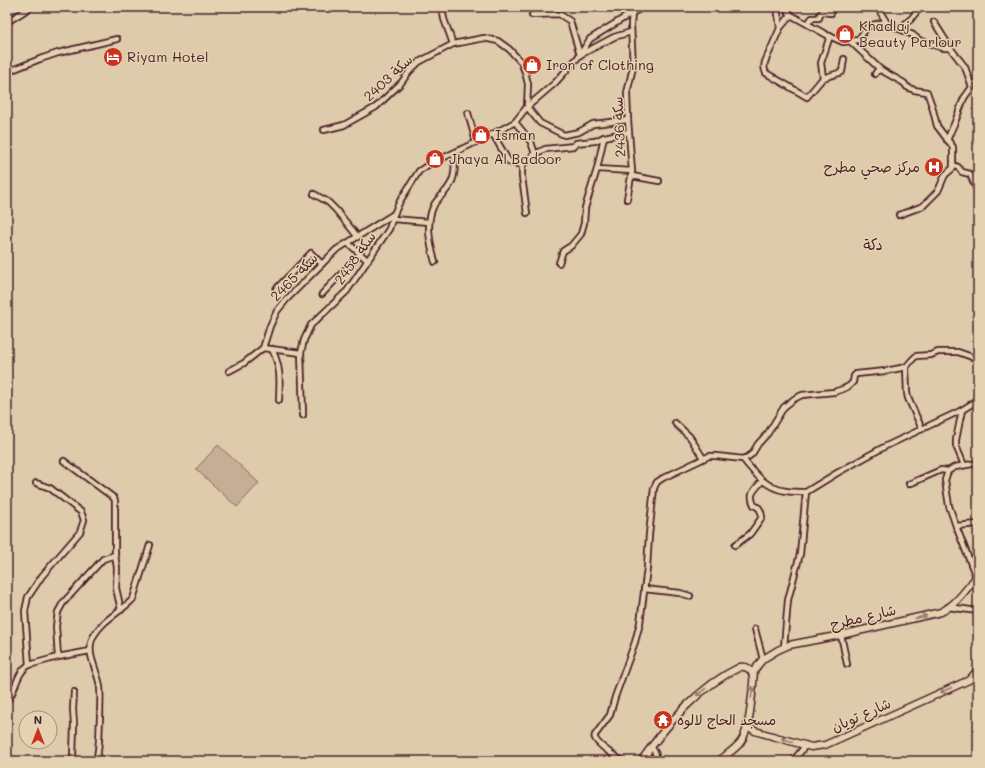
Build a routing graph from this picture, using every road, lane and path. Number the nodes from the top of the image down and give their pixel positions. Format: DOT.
graph roads {
  1 [pos="31,7"];
  2 [pos="442,7"];
  3 [pos="644,7"];
  4 [pos="777,7"];
  5 [pos="785,7"];
  6 [pos="831,7"];
  7 [pos="877,7"];
  8 [pos="924,7"];
  9 [pos="632,13"];
  10 [pos="532,15"];
  11 [pos="791,15"];
  12 [pos="7,22"];
  13 [pos="886,22"];
  14 [pos="934,22"];
  15 [pos="807,24"];
  16 [pos="780,28"];
  17 [pos="900,29"];
  18 [pos="631,32"];
  19 [pos="830,36"];
  20 [pos="117,39"];
  21 [pos="850,41"];
  22 [pos="453,44"];
  23 [pos="950,48"];
  24 [pos="580,55"];
  25 [pos="844,59"];
  26 [pos="881,70"];
  27 [pos="7,72"];
  28 [pos="875,74"];
  29 [pos="823,78"];
  30 [pos="527,107"];
  31 [pos="468,113"];
  32 [pos="628,120"];
  33 [pos="515,122"];
  34 [pos="324,130"];
  35 [pos="629,132"];
  36 [pos="493,134"];
  37 [pos="604,137"];
  38 [pos="947,140"];
  39 [pos="476,142"];
  40 [pos="454,153"];
  41 [pos="535,154"];
  42 [pos="522,165"];
  43 [pos="953,165"];
  44 [pos="597,169"];
  45 [pos="632,173"];
  46 [pos="659,181"];
  47 [pos="976,181"];
  48 [pos="978,193"];
  49 [pos="314,194"];
  50 [pos="627,199"];
  51 [pos="527,213"];
  52 [pos="394,214"];
  53 [pos="899,215"];
  54 [pos="393,219"];
  55 [pos="429,222"];
  56 [pos="358,237"];
  57 [pos="348,243"];
  58 [pos="360,254"];
  59 [pos="367,260"];
  60 [pos="435,262"];
  61 [pos="559,263"];
  62 [pos="322,264"];
  63 [pos="276,289"];
  64 [pos="322,294"];
  65 [pos="263,348"];
  66 [pos="272,349"];
  67 [pos="301,353"];
  68 [pos="972,357"];
  69 [pos="906,367"];
  70 [pos="229,371"];
  71 [pos="279,400"];
  72 [pos="978,400"];
  73 [pos="962,410"];
  74 [pos="303,415"];
  75 [pos="675,424"];
  76 [pos="922,429"];
  77 [pos="703,458"];
  78 [pos="743,459"];
  79 [pos="64,461"];
  80 [pos="978,463"];
  81 [pos="964,465"];
  82 [pos="948,471"];
  83 [pos="762,481"];
  84 [pos="36,483"];
  85 [pos="909,484"];
  86 [pos="806,492"];
  87 [pos="978,524"];
  88 [pos="956,526"];
  89 [pos="150,545"];
  90 [pos="734,545"];
  91 [pos="115,555"];
  92 [pos="977,576"];
  93 [pos="644,589"];
  94 [pos="690,596"];
  95 [pos="948,608"];
  96 [pos="121,610"];
  97 [pos="978,611"];
  98 [pos="755,629"];
  99 [pos="841,635"];
  100 [pos="784,648"];
  101 [pos="90,651"];
  102 [pos="58,657"];
  103 [pos="763,659"];
  104 [pos="847,664"];
  105 [pos="29,665"];
  106 [pos="978,670"];
  107 [pos="754,678"];
  108 [pos="74,692"];
  109 [pos="7,700"];
  110 [pos="747,726"];
  111 [pos="806,745"];
  112 [pos="651,747"];
  113 [pos="75,761"];
  114 [pos="96,761"];
  115 [pos="622,761"];
  116 [pos="641,761"];
  117 [pos="656,761"];
  118 [pos="719,761"];
  119 [pos="794,761"];
  1 -- 12 [label="street"];
  2 -- 22 [label="street"];
  3 -- 9 [label="street"];
  4 -- 16 [label="street"];
  5 -- 11 [label="street"];
  6 -- 15 [label="street"];
  7 -- 13 [label="street"];
  8 -- 17 [label="street"];
  9 -- 18 [label="street, سكة 2436"];
  9 -- 24 [label="street"];
  10 -- 24 [label="street"];
  11 -- 15 [label="street"];
  11 -- 16 [label="street"];
  13 -- 17 [label="street"];
  13 -- 21 [label="street"];
  14 -- 23 [label="street"];
  15 -- 19 [label="street"];
  16 -- 29 [label="street"];
  17 -- 23 [label="street"];
  18 -- 24 [label="street"];
  18 -- 32 [label="street, سكة 2436"];
  19 -- 21 [label="street"];
  19 -- 29 [label="street"];
  20 -- 27 [label="street"];
  21 -- 26 [label="street"];
  22 -- 30 [label="street, سكة 2403"];
  22 -- 34 [label="street, سكة 2403"];
  23 -- 38 [label="street"];
  24 -- 30 [label="street, سكة 2458"];
  25 -- 29 [label="street"];
  26 -- 28 [label="street"];
  26 -- 38 [label="street"];
  30 -- 32 [label="street"];
  30 -- 33 [label="street, سكة 2458"];
  31 -- 39 [label="street"];
  32 -- 35 [label="street, سكة 2436"];
  33 -- 36 [label="street, سكة 2458"];
  33 -- 41 [label="street"];
  35 -- 37 [label="street"];
  35 -- 45 [label="street, سكة 2436"];
  36 -- 39 [label="street, سكة 2458"];
  36 -- 42 [label="street"];
  37 -- 41 [label="street"];
  37 -- 44 [label="street"];
  38 -- 43 [label="street"];
  39 -- 40 [label="street, سكة 2458"];
  40 -- 52 [label="street, سكة 2458"];
  40 -- 55 [label="street"];
  41 -- 42 [label="street"];
  42 -- 51 [label="street"];
  43 -- 47 [label="street"];
  43 -- 53 [label="street"];
  44 -- 45 [label="street, سكة 2436"];
  44 -- 61 [label="street, سكة 2436"];
  45 -- 46 [label="street"];
  45 -- 50 [label="street"];
  47 -- 48 [label="street"];
  49 -- 56 [label="street"];
  52 -- 54 [label="street, سكة 2458"];
  52 -- 56 [label="street, سكة 2465"];
  54 -- 55 [label="street"];
  54 -- 59 [label="street, سكة 2458"];
  55 -- 60 [label="street"];
  56 -- 57 [label="street, سكة 2465"];
  57 -- 58 [label="street"];
  57 -- 62 [label="street, سكة 2465"];
  58 -- 59 [label="street"];
  58 -- 64 [label="street"];
  59 -- 67 [label="street, سكة 2458"];
  62 -- 63 [label="street"];
  62 -- 65 [label="street, سكة 2465"];
  65 -- 66 [label="street"];
  65 -- 70 [label="street"];
  66 -- 67 [label="street"];
  66 -- 71 [label="street"];
  67 -- 74 [label="street, سكة 2458"];
  68 -- 69 [label="street"];
  69 -- 76 [label="street"];
  69 -- 78 [label="street"];
  72 -- 73 [label="street"];
  73 -- 76 [label="street"];
  73 -- 81 [label="street"];
  75 -- 77 [label="street"];
  76 -- 86 [label="street"];
  77 -- 78 [label="street"];
  77 -- 93 [label="street"];
  78 -- 83 [label="street"];
  79 -- 91 [label="street"];
  80 -- 81 [label="street"];
  81 -- 82 [label="street"];
  82 -- 85 [label="street"];
  82 -- 88 [label="street"];
  83 -- 86 [label="street"];
  83 -- 90 [label="street"];
  84 -- 105 [label="street"];
  86 -- 100 [label="street"];
  87 -- 88 [label="street"];
  88 -- 92 [label="street"];
  89 -- 96 [label="street"];
  91 -- 96 [label="street"];
  91 -- 102 [label="street"];
  92 -- 95 [label="main road, شارع مطرح"];
  93 -- 94 [label="street"];
  93 -- 115 [label="street"];
  95 -- 97 [label="street"];
  99 -- 95 [label="main road, شارع مطرح, one-way"];
  96 -- 101 [label="street"];
  98 -- 103 [label="street"];
  99 -- 100 [label="main road, شارع مطرح"];
  99 -- 104 [label="street"];
  100 -- 103 [label="main road, شارع مطرح"];
  101 -- 102 [label="street"];
  101 -- 114 [label="street"];
  102 -- 105 [label="street"];
  103 -- 107 [label="main road"];
  105 -- 109 [label="street"];
  106 -- 111 [label="main road, شارع تويان, one-way"];
  110 -- 107 [label="main road, one-way"];
  107 -- 112 [label="main road, one-way"];
  108 -- 113 [label="street"];
  111 -- 110 [label="main road, شارع تويان, one-way"];
  110 -- 118 [label="main road"];
  111 -- 119 [label="street"];
  112 -- 116 [label="main road"];
  112 -- 117 [label="street"];
}
